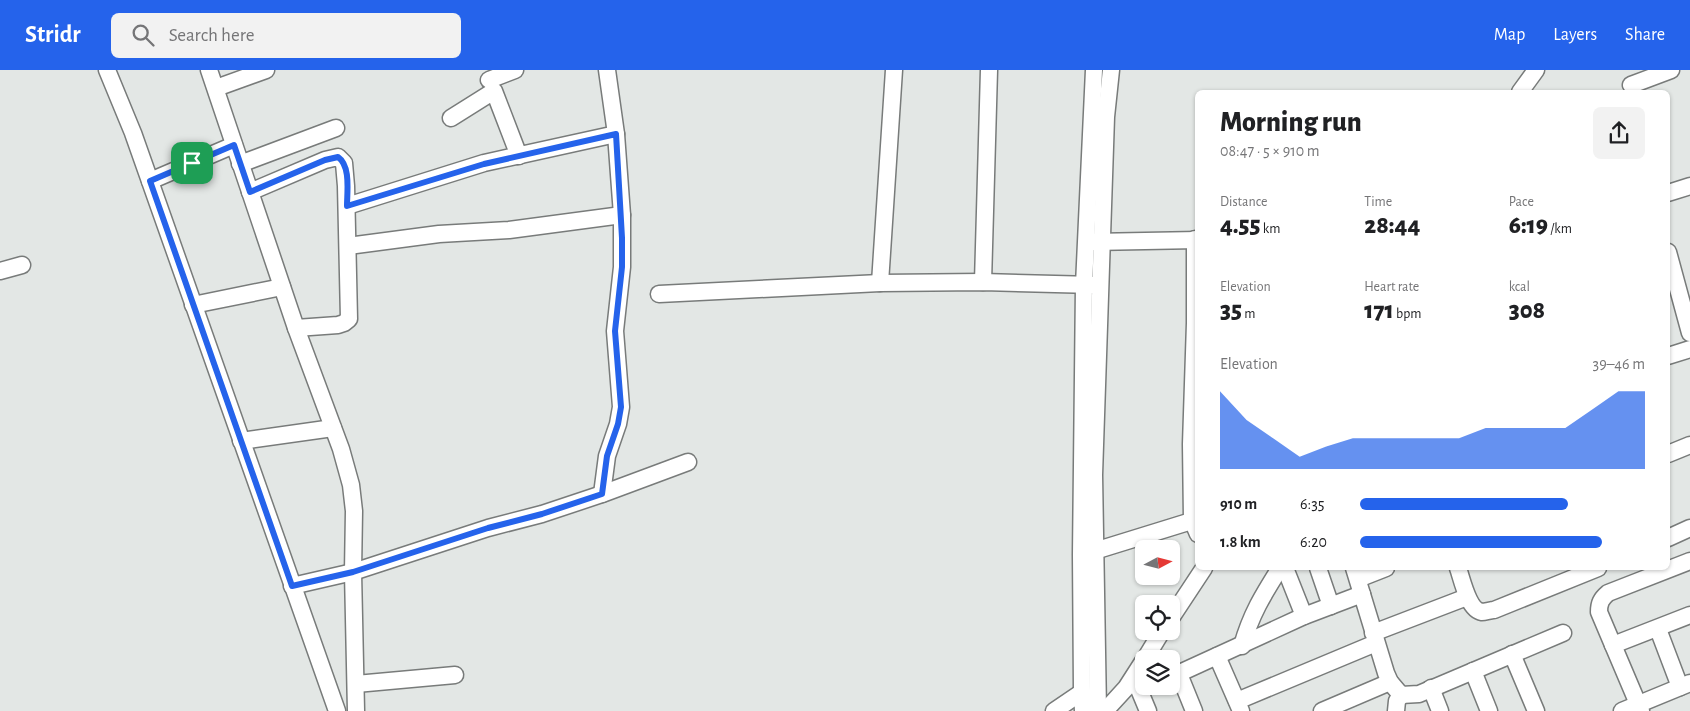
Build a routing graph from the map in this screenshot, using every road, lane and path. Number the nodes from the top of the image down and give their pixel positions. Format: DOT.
graph roads {
  1 [pos="108,70"];
  2 [pos="266,70"];
  3 [pos="516,70"];
  4 [pos="607,70"];
  5 [pos="894,70"];
  6 [pos="989,70"];
  7 [pos="1094,70"];
  8 [pos="1111,70"];
  9 [pos="1536,70"];
  10 [pos="1671,70"];
  11 [pos="210,71"];
  12 [pos="489,80"];
  13 [pos="1630,83"];
  14 [pos="216,88"];
  15 [pos="1521,90"];
  16 [pos="452,118"];
  17 [pos="336,128"];
  18 [pos="616,134"];
  19 [pos="234,145"];
  20 [pos="519,156"];
  21 [pos="240,164"];
  22 [pos="150,181"];
  23 [pos="1690,186"];
  24 [pos="250,192"];
  25 [pos="1670,192"];
  26 [pos="347,206"];
  27 [pos="622,214"];
  28 [pos="1195,239"];
  29 [pos="1103,242"];
  30 [pos="1086,243"];
  31 [pos="348,246"];
  32 [pos="1670,259"];
  33 [pos="22,265"];
  34 [pos="0,271"];
  35 [pos="983,282"];
  36 [pos="880,283"];
  37 [pos="1084,285"];
  38 [pos="1102,285"];
  39 [pos="282,287"];
  40 [pos="1678,288"];
  41 [pos="659,294"];
  42 [pos="193,305"];
  43 [pos="1195,323"];
  44 [pos="296,328"];
  45 [pos="1690,333"];
  46 [pos="1690,349"];
  47 [pos="1670,355"];
  48 [pos="333,428"];
  49 [pos="241,441"];
  50 [pos="1690,445"];
  51 [pos="1670,453"];
  52 [pos="688,462"];
  53 [pos="602,494"];
  54 [pos="1195,508"];
  55 [pos="1195,524"];
  56 [pos="1690,528"];
  57 [pos="1670,537"];
  58 [pos="1088,553"];
  59 [pos="1690,561"];
  60 [pos="1670,569"];
  61 [pos="1203,570"];
  62 [pos="1279,570"];
  63 [pos="1286,570"];
  64 [pos="1319,570"];
  65 [pos="1381,570"];
  66 [pos="1459,570"];
  67 [pos="1593,570"];
  68 [pos="1667,570"];
  69 [pos="353,572"];
  70 [pos="1358,580"];
  71 [pos="292,586"];
  72 [pos="1467,597"];
  73 [pos="1180,604"];
  74 [pos="1331,606"];
  75 [pos="1690,615"];
  76 [pos="1304,616"];
  77 [pos="1658,629"];
  78 [pos="1563,632"];
  79 [pos="1375,638"];
  80 [pos="1613,645"];
  81 [pos="1242,646"];
  82 [pos="1512,654"];
  83 [pos="1217,656"];
  84 [pos="1473,671"];
  85 [pos="1180,673"];
  86 [pos="455,675"];
  87 [pos="1390,682"];
  88 [pos="356,684"];
  89 [pos="1180,684"];
  90 [pos="1685,685"];
  91 [pos="1135,688"];
  92 [pos="1431,688"];
  93 [pos="1082,692"];
  94 [pos="1140,695"];
  95 [pos="1401,695"];
  96 [pos="1239,706"];
  97 [pos="1639,707"];
  98 [pos="1333,709"];
  99 [pos="337,711"];
  100 [pos="356,711"];
  101 [pos="1054,711"];
  102 [pos="1083,711"];
  103 [pos="1098,711"];
  104 [pos="1105,711"];
  105 [pos="1148,711"];
  106 [pos="1194,711"];
  107 [pos="1396,711"];
  108 [pos="1440,711"];
  109 [pos="1489,711"];
  110 [pos="1536,711"];
  111 [pos="1622,711"];
  1 -- 22 [label="street"];
  2 -- 14 [label="street"];
  3 -- 12 [label="street"];
  4 -- 18 [label="street"];
  5 -- 36 [label="street"];
  6 -- 35 [label="street"];
  7 -- 30 [label="street"];
  8 -- 29 [label="street"];
  9 -- 15 [label="street"];
  10 -- 13 [label="street"];
  11 -- 14 [label="street"];
  12 -- 16 [label="street"];
  12 -- 20 [label="street"];
  14 -- 19 [label="street"];
  17 -- 21 [label="street"];
  18 -- 20 [label="street"];
  18 -- 27 [label="street"];
  19 -- 21 [label="street"];
  19 -- 22 [label="street"];
  20 -- 26 [label="street"];
  21 -- 24 [label="street"];
  22 -- 42 [label="street"];
  23 -- 25 [label="street"];
  24 -- 26 [label="street"];
  24 -- 39 [label="street"];
  26 -- 31 [label="street"];
  27 -- 31 [label="street"];
  27 -- 53 [label="street"];
  28 -- 29 [label="street"];
  29 -- 30 [label="street"];
  29 -- 38 [label="street"];
  30 -- 37 [label="street"];
  31 -- 44 [label="street"];
  32 -- 40 [label="street"];
  33 -- 34 [label="street"];
  35 -- 36 [label="street"];
  35 -- 37 [label="street"];
  36 -- 41 [label="street"];
  37 -- 38 [label="street"];
  37 -- 58 [label="street"];
  38 -- 58 [label="street"];
  39 -- 42 [label="street"];
  39 -- 44 [label="street"];
  40 -- 45 [label="street"];
  42 -- 49 [label="street"];
  43 -- 54 [label="street"];
  44 -- 48 [label="street"];
  46 -- 47 [label="street"];
  48 -- 49 [label="street"];
  48 -- 69 [label="street"];
  49 -- 71 [label="street"];
  50 -- 51 [label="street"];
  52 -- 53 [label="street"];
  53 -- 69 [label="street"];
  55 -- 58 [label="street"];
  56 -- 57 [label="street"];
  58 -- 93 [label="street"];
  58 -- 103 [label="street"];
  59 -- 60 [label="street"];
  61 -- 73 [label="street"];
  62 -- 81 [label="street"];
  63 -- 76 [label="street"];
  64 -- 74 [label="street"];
  65 -- 70 [label="street"];
  66 -- 72 [label="street"];
  67 -- 72 [label="street"];
  68 -- 80 [label="street"];
  69 -- 71 [label="street"];
  69 -- 88 [label="street"];
  70 -- 74 [label="street"];
  70 -- 79 [label="street"];
  71 -- 99 [label="street"];
  72 -- 79 [label="street"];
  74 -- 76 [label="street"];
  75 -- 77 [label="street"];
  76 -- 81 [label="street"];
  77 -- 80 [label="street"];
  77 -- 90 [label="street"];
  78 -- 82 [label="street"];
  79 -- 87 [label="street"];
  79 -- 96 [label="street"];
  80 -- 97 [label="street"];
  81 -- 83 [label="street"];
  82 -- 84 [label="street"];
  82 -- 110 [label="street"];
  83 -- 85 [label="street"];
  83 -- 96 [label="street"];
  84 -- 92 [label="street"];
  84 -- 109 [label="street"];
  86 -- 88 [label="street"];
  87 -- 95 [label="street"];
  87 -- 98 [label="street"];
  88 -- 100 [label="street"];
  89 -- 106 [label="street"];
  90 -- 97 [label="street"];
  91 -- 104 [label="street"];
  92 -- 95 [label="street"];
  92 -- 108 [label="street"];
  93 -- 101 [label="street"];
  93 -- 102 [label="street"];
  94 -- 105 [label="street"];
  95 -- 107 [label="street"];
  97 -- 111 [label="street"];
}
